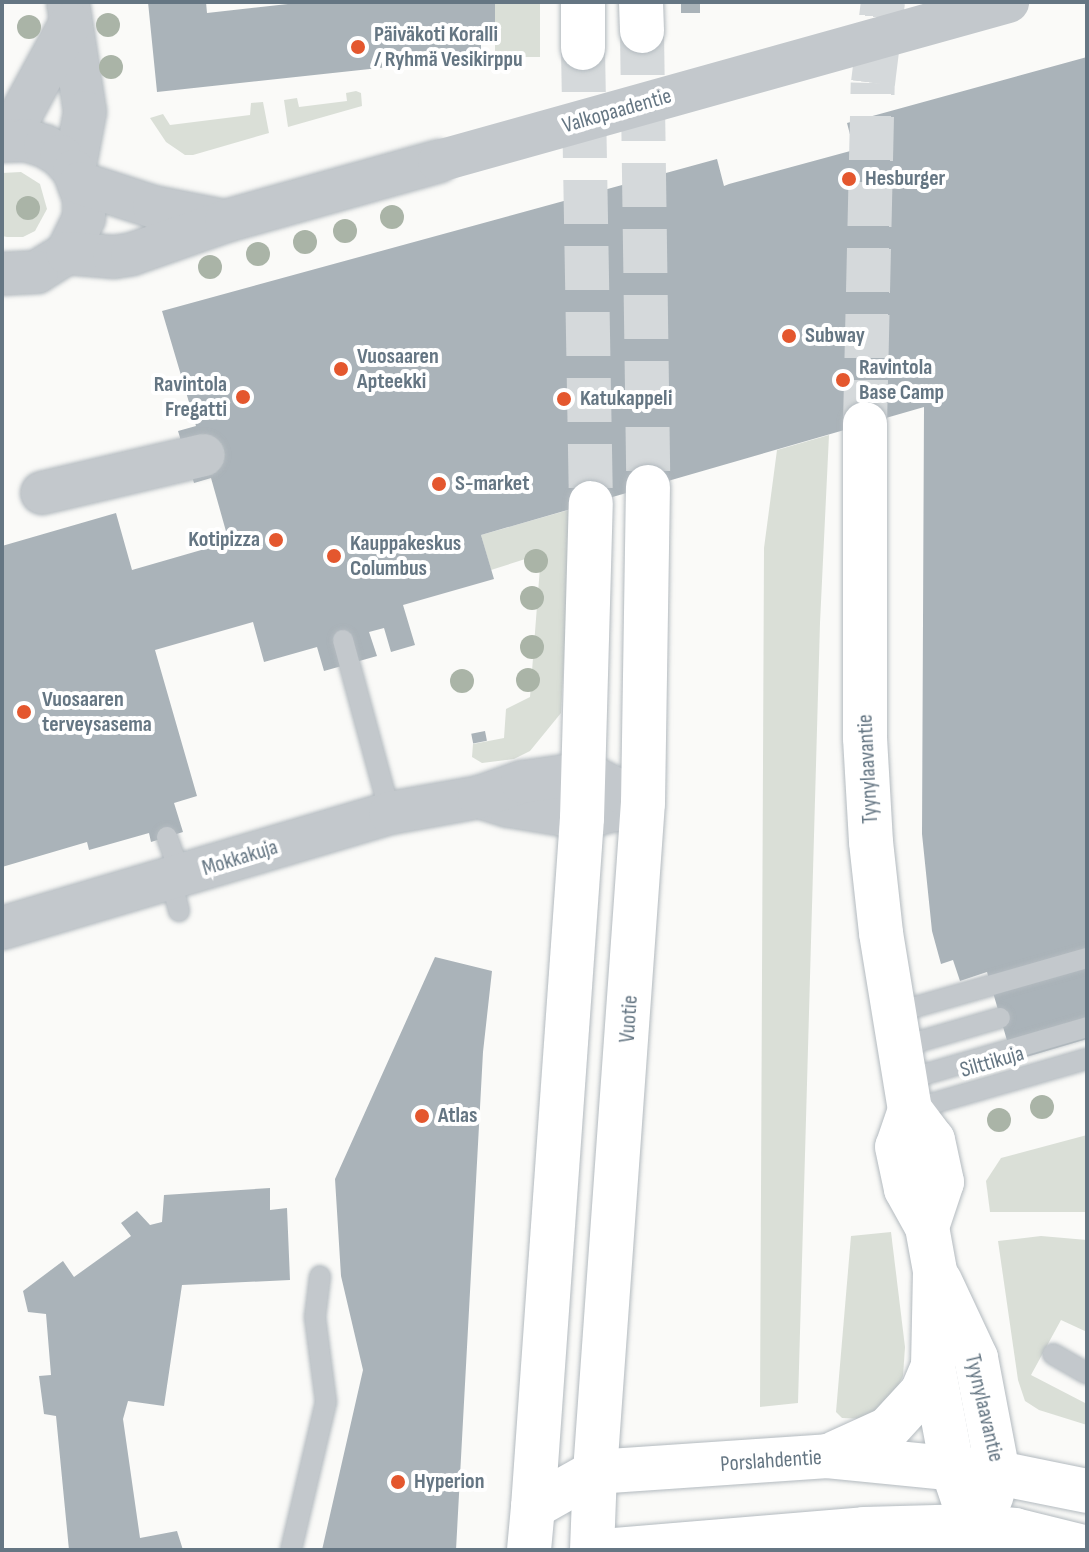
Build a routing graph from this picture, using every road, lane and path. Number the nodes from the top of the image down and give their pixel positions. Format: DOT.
graph roads {
  1 [pos="583,2"];
  2 [pos="1008,2"];
  3 [pos="69,13"];
  4 [pos="583,48"];
  5 [pos="4,140"];
  6 [pos="77,177"];
  7 [pos="226,221"];
  8 [pos="67,253"];
  9 [pos="2,274"];
  10 [pos="865,424"];
  11 [pos="204,455"];
  12 [pos="648,487"];
  13 [pos="42,493"];
  14 [pos="591,503"];
  15 [pos="343,640"];
  16 [pos="585,773"];
  17 [pos="479,797"];
  18 [pos="643,803"];
  19 [pos="390,813"];
  20 [pos="582,818"];
  21 [pos="167,837"];
  22 [pos="177,889"];
  23 [pos="2,928"];
  24 [pos="1087,958"];
  25 [pos="1000,1018"];
  26 [pos="1087,1027"];
  27 [pos="1087,1059"];
  28 [pos="902,1062"];
  29 [pos="935,1271"];
  30 [pos="320,1276"];
  31 [pos="1053,1354"];
  32 [pos="933,1366"];
  33 [pos="1087,1374"];
  34 [pos="850,1453"];
  35 [pos="952,1467"];
  36 [pos="595,1472"];
  37 [pos="998,1473"];
  38 [pos="1087,1491"];
  39 [pos="533,1507"];
  40 [pos="972,1526"];
  41 [pos="1087,1548"];
  42 [pos="628,1549"];
  43 [pos="291,1550"];
  44 [pos="529,1550"];
  45 [pos="591,1550"];
  1 -- 4 [label="street"];
  2 -- 7 [label="street, Valkopaadentie, bridge"];
  3 -- 5 [label="street"];
  3 -- 6 [label="street"];
  5 -- 6 [label="street"];
  6 -- 7 [label="street, Valkopaadentie"];
  6 -- 8 [label="street"];
  7 -- 8 [label="street, Valkopaadentie"];
  8 -- 9 [label="street"];
  10 -- 28 [label="street, Tyynylaavantie"];
  11 -- 13 [label="street"];
  12 -- 18 [label="street, Vuotie"];
  14 -- 16 [label="street"];
  15 -- 19 [label="lane"];
  16 -- 17 [label="street, Mokkakuja"];
  16 -- 18 [label="street"];
  16 -- 20 [label="street"];
  17 -- 19 [label="street, Mokkakuja"];
  17 -- 20 [label="street, Mokkakuja"];
  18 -- 20 [label="street, Mokkakuja"];
  18 -- 36 [label="street, Vuotie"];
  19 -- 22 [label="street, Mokkakuja"];
  20 -- 39 [label="street"];
  21 -- 22 [label="lane"];
  22 -- 23 [label="street, Mokkakuja"];
  24 -- 28 [label="lane"];
  25 -- 28 [label="lane"];
  26 -- 28 [label="lane"];
  27 -- 28 [label="lane, Silttikuja"];
  28 -- 29 [label="street, Tyynylaavantie"];
  29 -- 32 [label="street, Tyynylaavantie"];
  29 -- 37 [label="street, Tyynylaavantie"];
  30 -- 43 [label="lane"];
  31 -- 33 [label="lane"];
  32 -- 34 [label="street, Tyynylaavantie"];
  32 -- 35 [label="street, Tyynylaavantie"];
  34 -- 35 [label="street, Porslahdentie"];
  34 -- 36 [label="street, Porslahdentie"];
  35 -- 37 [label="street, Porslahdentie"];
  35 -- 40 [label="street, Tyynylaavantie"];
  36 -- 39 [label="street, Porslahdentie"];
  36 -- 45 [label="street, Vuotie"];
  37 -- 38 [label="street, Porslahdentie"];
  37 -- 40 [label="street, Tyynylaavantie"];
  39 -- 44 [label="street"];
  39 -- 45 [label="street"];
  40 -- 41 [label="street"];
  40 -- 42 [label="street"];
}
